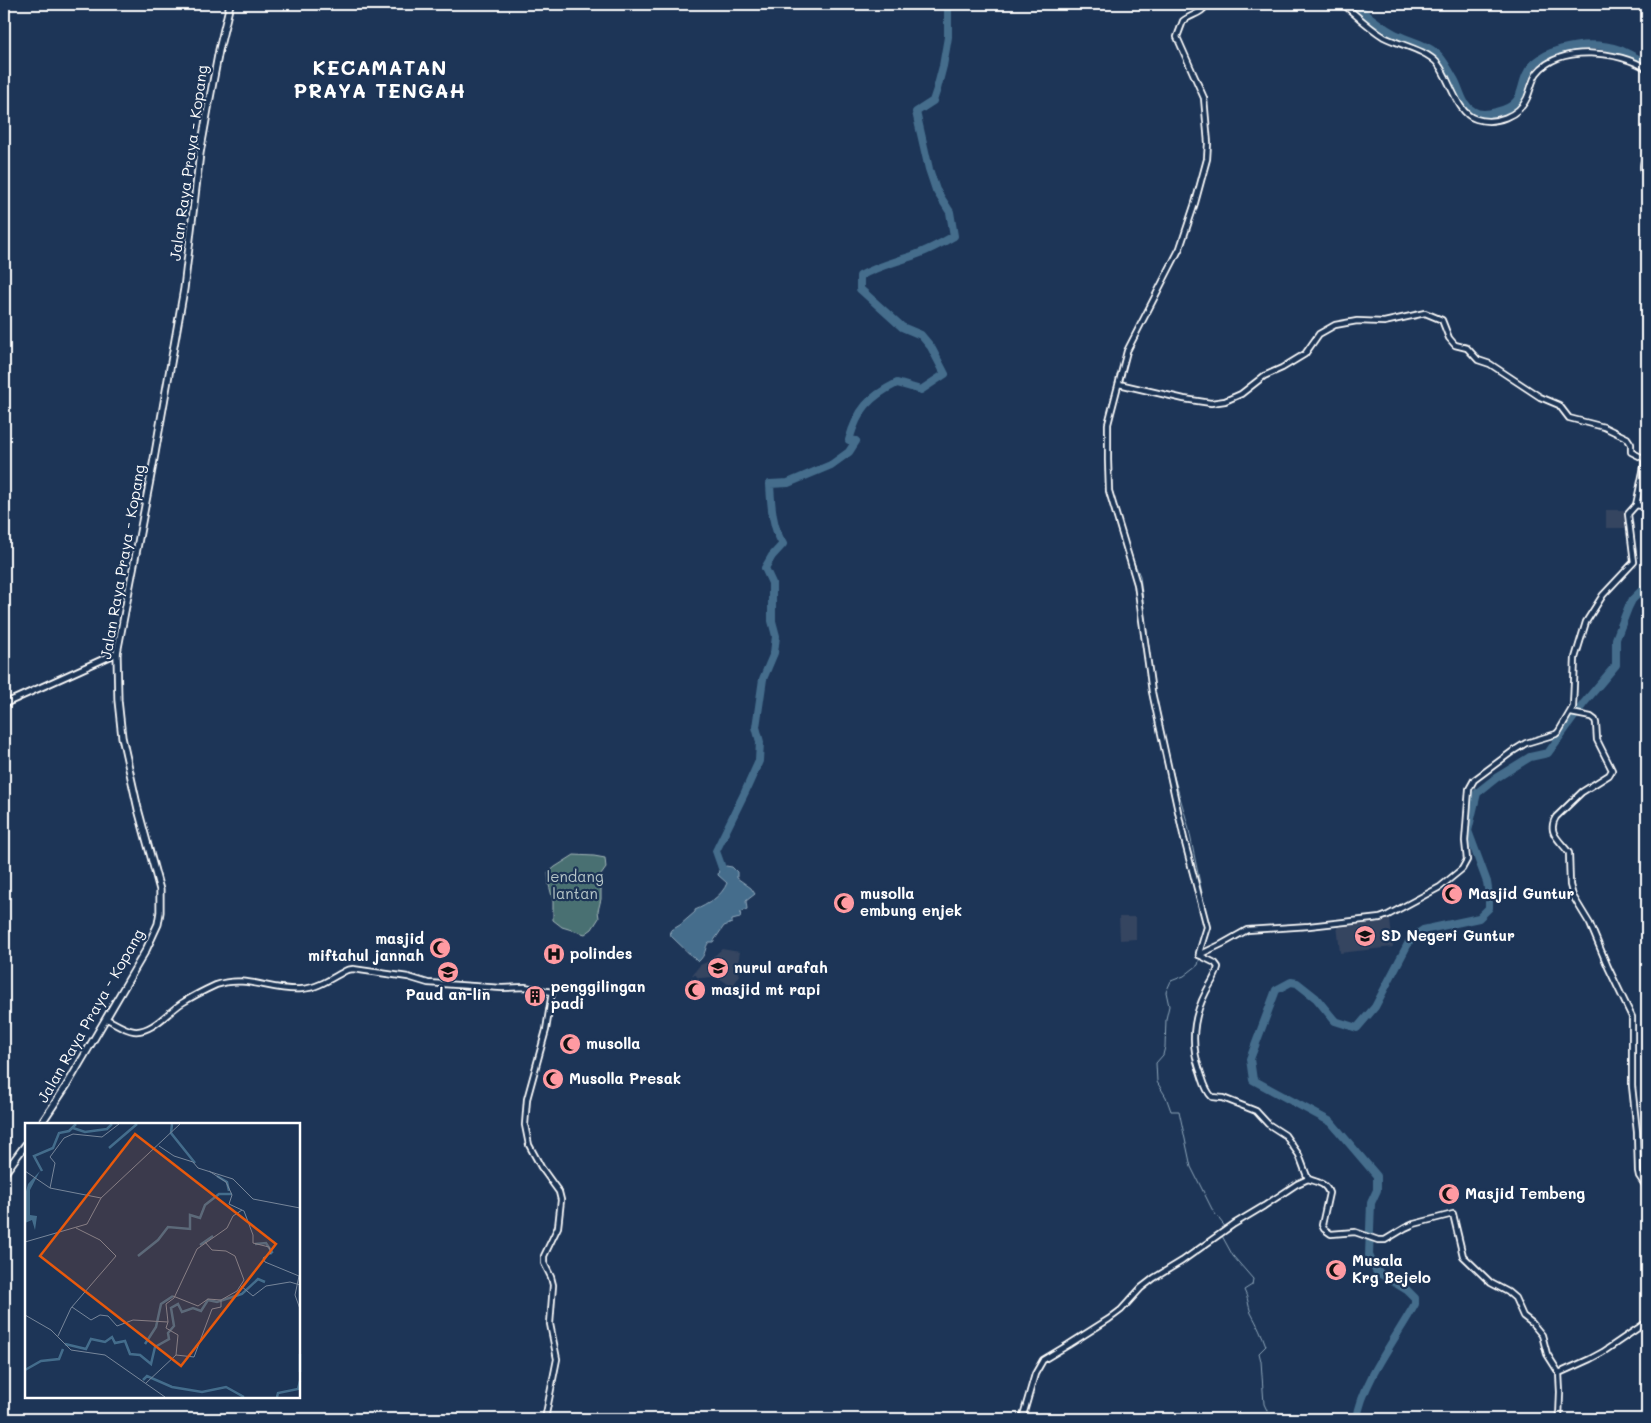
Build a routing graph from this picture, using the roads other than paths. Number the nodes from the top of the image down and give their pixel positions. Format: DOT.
graph roads {
  1 [pos="230,4"];
  2 [pos="1206,4"];
  3 [pos="1343,4"];
  4 [pos="1647,69"];
  5 [pos="1647,149"];
  6 [pos="1647,180"];
  7 [pos="1119,384"];
  8 [pos="1636,505"];
  9 [pos="1647,507"];
  10 [pos="116,653"];
  11 [pos="4,704"];
  12 [pos="1572,713"];
  13 [pos="1199,955"];
  14 [pos="107,1019"];
  15 [pos="42,1123"];
  16 [pos="25,1145"];
  17 [pos="4,1174"];
  18 [pos="1308,1179"];
  19 [pos="1647,1188"];
  20 [pos="1647,1322"];
  21 [pos="1559,1372"];
  22 [pos="546,1419"];
  23 [pos="1022,1419"];
  24 [pos="1559,1419"];
  1 -- 10 [label="highway, Jalan Raya Praya - Kopang"];
  2 -- 7 [label="street"];
  3 -- 4 [label="street"];
  5 -- 6 [label="street"];
  7 -- 8 [label="street"];
  7 -- 13 [label="street"];
  8 -- 9 [label="street"];
  8 -- 12 [label="street"];
  10 -- 11 [label="main road"];
  10 -- 14 [label="highway, Jalan Raya Praya - Kopang"];
  12 -- 13 [label="street"];
  12 -- 19 [label="street"];
  13 -- 18 [label="street"];
  14 -- 15 [label="highway, Jalan Raya Praya - Kopang"];
  14 -- 22 [label="street"];
  16 -- 17 [label="highway"];
  18 -- 21 [label="street"];
  18 -- 23 [label="street"];
  20 -- 21 [label="street"];
  21 -- 24 [label="street"];
}
